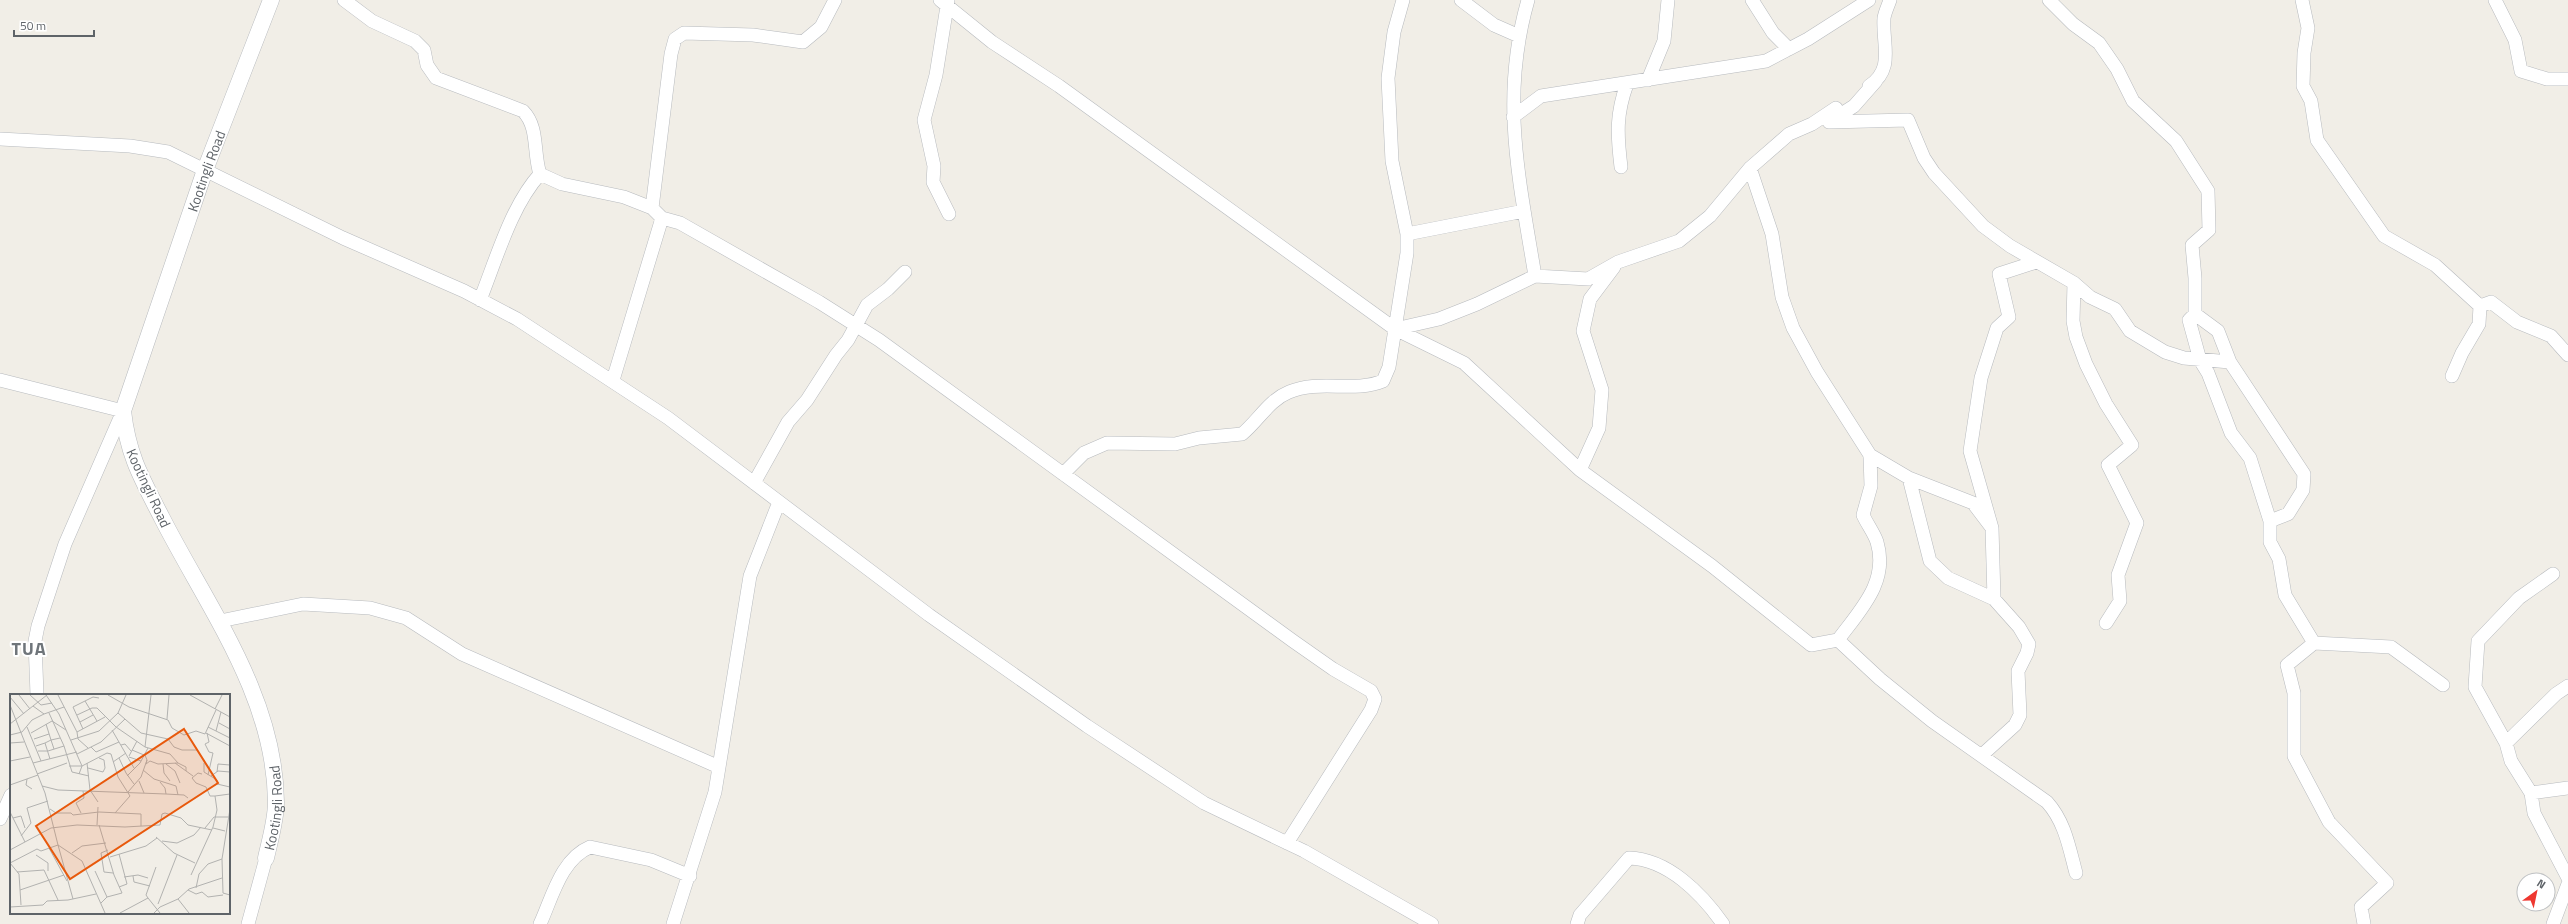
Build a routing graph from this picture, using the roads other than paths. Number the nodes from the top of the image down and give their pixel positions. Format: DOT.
graph roads {
  1 [pos="271,0"];
  2 [pos="344,0"];
  3 [pos="835,0"];
  4 [pos="1403,0"];
  5 [pos="1461,0"];
  6 [pos="1528,0"];
  7 [pos="1668,0"];
  8 [pos="1752,0"];
  9 [pos="1869,0"];
  10 [pos="1890,0"];
  11 [pos="2049,0"];
  12 [pos="2302,0"];
  13 [pos="2495,0"];
  14 [pos="945,1"];
  15 [pos="1519,36"];
  16 [pos="1789,49"];
  17 [pos="2568,79"];
  18 [pos="1648,80"];
  19 [pos="1876,81"];
  20 [pos="1627,84"];
  21 [pos="1513,117"];
  22 [pos="0,139"];
  23 [pos="1621,167"];
  24 [pos="1750,168"];
  25 [pos="205,170"];
  26 [pos="540,174"];
  27 [pos="652,208"];
  28 [pos="1524,211"];
  29 [pos="949,214"];
  30 [pos="662,218"];
  31 [pos="1407,234"];
  32 [pos="1618,262"];
  33 [pos="2036,262"];
  34 [pos="905,272"];
  35 [pos="1535,276"];
  36 [pos="2074,282"];
  37 [pos="480,300"];
  38 [pos="2480,306"];
  39 [pos="2195,314"];
  40 [pos="855,325"];
  41 [pos="1395,329"];
  42 [pos="2568,355"];
  43 [pos="2200,360"];
  44 [pos="2230,362"];
  45 [pos="2452,376"];
  46 [pos="0,380"];
  47 [pos="613,380"];
  48 [pos="123,411"];
  49 [pos="1870,455"];
  50 [pos="1580,470"];
  51 [pos="1063,474"];
  52 [pos="1909,478"];
  53 [pos="754,483"];
  54 [pos="779,502"];
  55 [pos="2270,520"];
  56 [pos="1992,528"];
  57 [pos="2553,574"];
  58 [pos="1994,599"];
  59 [pos="220,621"];
  60 [pos="2106,622"];
  61 [pos="1838,640"];
  62 [pos="2314,643"];
  63 [pos="2443,685"];
  64 [pos="2568,686"];
  65 [pos="36,694"];
  66 [pos="2506,744"];
  67 [pos="1982,755"];
  68 [pos="719,767"];
  69 [pos="2568,788"];
  70 [pos="2531,793"];
  71 [pos="10,797"];
  72 [pos="0,819"];
  73 [pos="1287,843"];
  74 [pos="266,858"];
  75 [pos="2076,872"];
  76 [pos="690,876"];
  77 [pos="2568,878"];
  78 [pos="2568,884"];
  79 [pos="248,924"];
  80 [pos="540,924"];
  81 [pos="673,924"];
  82 [pos="1432,924"];
  83 [pos="1577,924"];
  84 [pos="1723,924"];
  85 [pos="2364,924"];
  86 [pos="2553,924"];
  1 -- 25 [label="street, Kootingli Road"];
  2 -- 26 [label="street"];
  3 -- 27 [label="street"];
  4 -- 31 [label="street"];
  5 -- 15 [label="street"];
  6 -- 15 [label="street"];
  7 -- 18 [label="street"];
  8 -- 16 [label="street"];
  9 -- 16 [label="street"];
  10 -- 19 [label="street"];
  11 -- 39 [label="street"];
  12 -- 38 [label="street"];
  13 -- 17 [label="street"];
  14 -- 29 [label="street"];
  14 -- 41 [label="street"];
  15 -- 21 [label="street"];
  16 -- 18 [label="street"];
  18 -- 20 [label="street"];
  19 -- 24 [label="street"];
  19 -- 33 [label="street"];
  20 -- 21 [label="street"];
  20 -- 23 [label="street"];
  21 -- 28 [label="street"];
  22 -- 25 [label="street"];
  24 -- 32 [label="street"];
  24 -- 49 [label="street"];
  25 -- 37 [label="street"];
  25 -- 48 [label="street, Kootingli Road"];
  26 -- 27 [label="street"];
  26 -- 37 [label="street"];
  27 -- 30 [label="street"];
  28 -- 31 [label="street"];
  28 -- 35 [label="street"];
  30 -- 40 [label="street"];
  30 -- 47 [label="street"];
  31 -- 41 [label="street"];
  32 -- 35 [label="street"];
  32 -- 50 [label="street"];
  33 -- 36 [label="street"];
  33 -- 56 [label="street"];
  34 -- 40 [label="street"];
  35 -- 41 [label="street"];
  36 -- 43 [label="street"];
  36 -- 60 [label="street"];
  37 -- 47 [label="street"];
  38 -- 42 [label="street"];
  38 -- 45 [label="street"];
  39 -- 43 [label="street"];
  39 -- 44 [label="street"];
  40 -- 51 [label="street"];
  40 -- 53 [label="street"];
  41 -- 50 [label="street"];
  41 -- 51 [label="street"];
  43 -- 44 [label="street"];
  43 -- 55 [label="street"];
  44 -- 55 [label="street"];
  46 -- 48 [label="street"];
  47 -- 53 [label="street"];
  48 -- 59 [label="street, Kootingli Road"];
  48 -- 65 [label="street"];
  49 -- 52 [label="street"];
  49 -- 61 [label="street"];
  50 -- 61 [label="street"];
  51 -- 73 [label="street"];
  52 -- 56 [label="street"];
  52 -- 58 [label="street"];
  53 -- 54 [label="street"];
  54 -- 68 [label="street"];
  54 -- 73 [label="street"];
  55 -- 62 [label="street"];
  56 -- 58 [label="street"];
  57 -- 66 [label="street"];
  58 -- 67 [label="street"];
  59 -- 68 [label="street"];
  59 -- 74 [label="street, Kootingli Road"];
  61 -- 67 [label="street"];
  62 -- 63 [label="street"];
  62 -- 85 [label="street"];
  64 -- 66 [label="street"];
  66 -- 70 [label="street"];
  67 -- 75 [label="street"];
  68 -- 76 [label="street"];
  69 -- 70 [label="street"];
  70 -- 77 [label="street"];
  71 -- 72 [label="street"];
  73 -- 82 [label="street"];
  74 -- 79 [label="street"];
  76 -- 80 [label="street"];
  76 -- 81 [label="street"];
  78 -- 86 [label="street"];
  83 -- 84 [label="street"];
}
